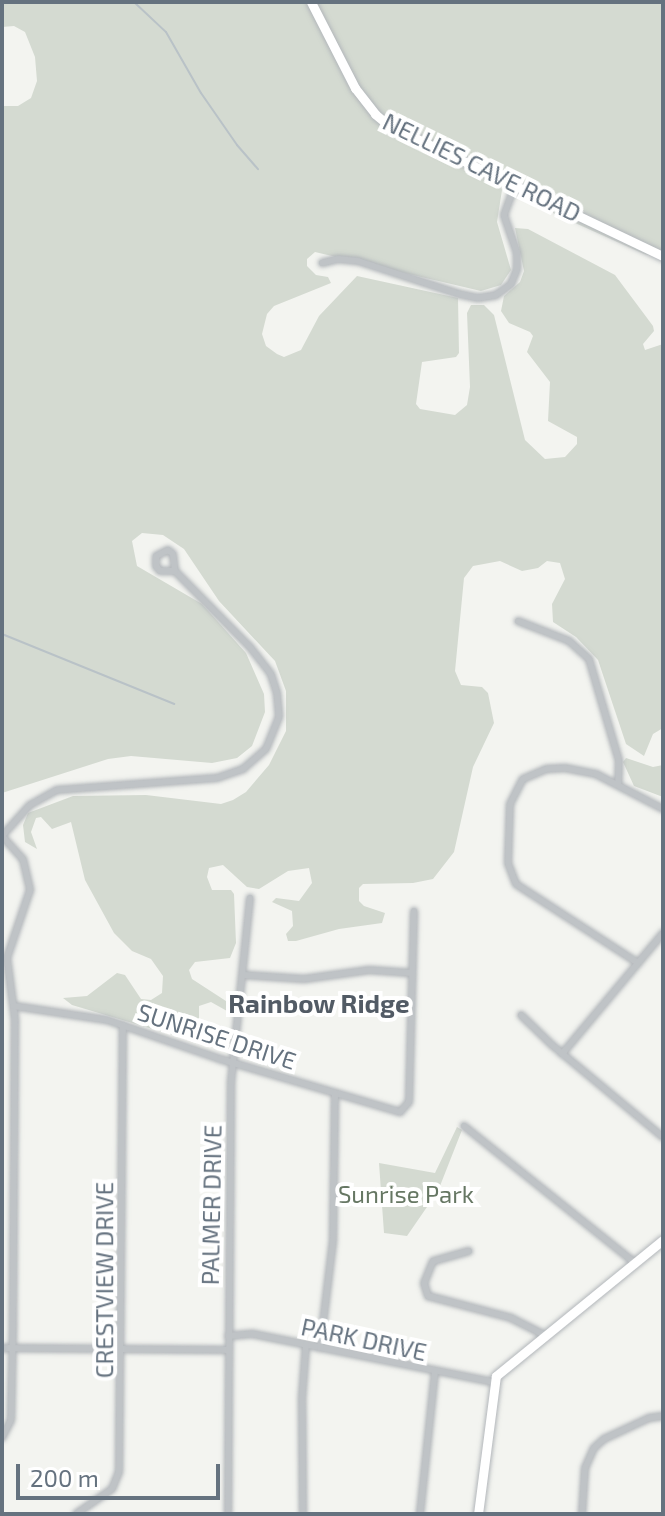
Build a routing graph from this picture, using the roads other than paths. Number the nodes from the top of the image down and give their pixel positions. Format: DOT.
graph roads {
  1 [pos="311,2"];
  2 [pos="515,185"];
  3 [pos="663,256"];
  4 [pos="322,263"];
  5 [pos="175,571"];
  6 [pos="518,621"];
  7 [pos="618,785"];
  8 [pos="663,809"];
  9 [pos="2,836"];
  10 [pos="250,898"];
  11 [pos="414,911"];
  12 [pos="663,933"];
  13 [pos="638,963"];
  14 [pos="412,973"];
  15 [pos="244,975"];
  16 [pos="14,1006"];
  17 [pos="521,1015"];
  18 [pos="123,1025"];
  19 [pos="562,1054"];
  20 [pos="232,1061"];
  21 [pos="335,1093"];
  22 [pos="464,1126"];
  23 [pos="663,1137"];
  24 [pos="663,1240"];
  25 [pos="469,1251"];
  26 [pos="635,1263"];
  27 [pos="544,1335"];
  28 [pos="228,1336"];
  29 [pos="306,1345"];
  30 [pos="2,1348"];
  31 [pos="320,1348"];
  32 [pos="12,1349"];
  33 [pos="121,1350"];
  34 [pos="228,1350"];
  35 [pos="435,1372"];
  36 [pos="494,1382"];
  37 [pos="663,1416"];
  38 [pos="2,1438"];
  39 [pos="76,1514"];
  40 [pos="228,1514"];
  41 [pos="303,1514"];
  42 [pos="420,1514"];
  43 [pos="478,1514"];
  44 [pos="582,1514"];
  1 -- 2 [label="street, NELLIES CAVE ROAD"];
  2 -- 3 [label="street, NELLIES CAVE ROAD"];
  2 -- 4 [label="street"];
  5 -- 9 [label="street"];
  6 -- 7 [label="street"];
  7 -- 8 [label="street"];
  7 -- 13 [label="street"];
  9 -- 16 [label="street"];
  10 -- 15 [label="street, PALMER DRIVE"];
  11 -- 14 [label="street"];
  12 -- 13 [label="street"];
  13 -- 19 [label="street"];
  14 -- 15 [label="street"];
  14 -- 21 [label="street, SUNRISE DRIVE"];
  15 -- 20 [label="street, PALMER DRIVE"];
  16 -- 18 [label="street, SUNRISE DRIVE"];
  16 -- 32 [label="street"];
  17 -- 19 [label="street"];
  18 -- 20 [label="street, SUNRISE DRIVE"];
  18 -- 33 [label="street, CRESTVIEW DRIVE"];
  19 -- 23 [label="street"];
  20 -- 21 [label="street, SUNRISE DRIVE"];
  20 -- 28 [label="street, PALMER DRIVE"];
  21 -- 31 [label="street"];
  22 -- 26 [label="street"];
  24 -- 26 [label="street"];
  25 -- 27 [label="street"];
  26 -- 27 [label="street"];
  27 -- 36 [label="street"];
  28 -- 29 [label="street, PARK DRIVE"];
  28 -- 34 [label="street, PALMER DRIVE"];
  29 -- 31 [label="street, PARK DRIVE"];
  29 -- 41 [label="street"];
  30 -- 32 [label="street"];
  31 -- 35 [label="street, PARK DRIVE"];
  32 -- 33 [label="street"];
  32 -- 38 [label="street"];
  33 -- 34 [label="street"];
  33 -- 39 [label="street, CRESTVIEW DRIVE"];
  34 -- 40 [label="street, PALMER DRIVE"];
  35 -- 36 [label="street, PARK DRIVE"];
  35 -- 42 [label="street"];
  36 -- 43 [label="street"];
  37 -- 44 [label="street"];
}
